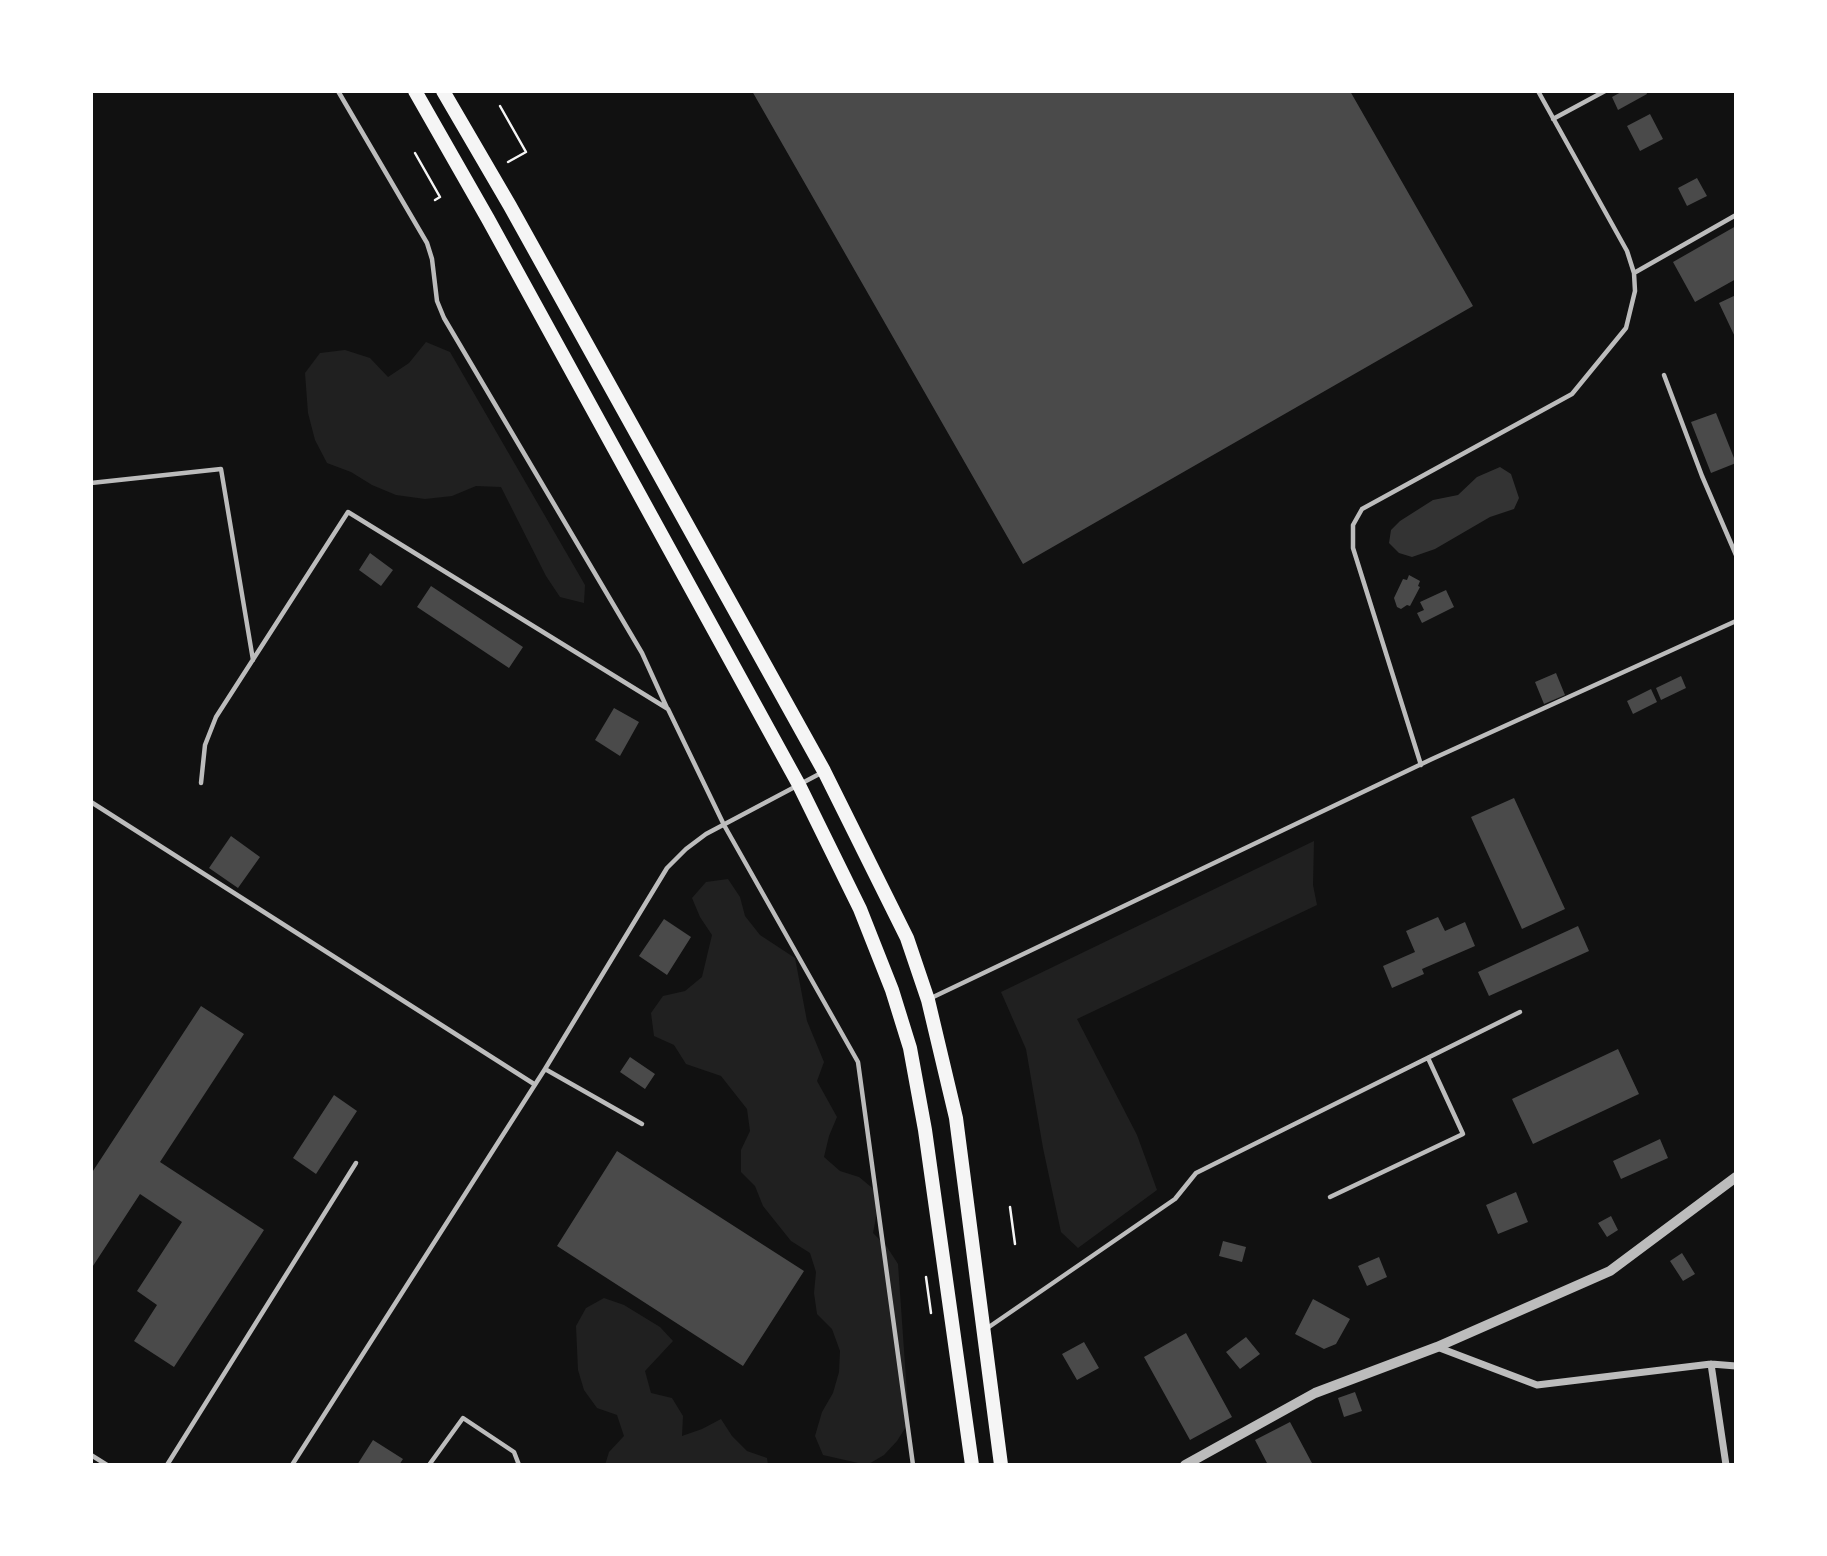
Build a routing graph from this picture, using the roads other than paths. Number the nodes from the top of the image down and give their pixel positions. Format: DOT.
graph roads {
  1 [pos="338,91"];
  2 [pos="415,91"];
  3 [pos="443,91"];
  4 [pos="1538,91"];
  5 [pos="1605,91"];
  6 [pos="1553,119"];
  7 [pos="1736,215"];
  8 [pos="1634,272"];
  9 [pos="1664,375"];
  10 [pos="91,482"];
  11 [pos="1736,555"];
  12 [pos="1736,621"];
  13 [pos="253,660"];
  14 [pos="668,709"];
  15 [pos="1421,765"];
  16 [pos="824,771"];
  17 [pos="201,783"];
  18 [pos="799,785"];
  19 [pos="91,802"];
  20 [pos="724,825"];
  21 [pos="929,1000"];
  22 [pos="1520,1012"];
  23 [pos="1428,1058"];
  24 [pos="545,1069"];
  25 [pos="534,1084"];
  26 [pos="642,1124"];
  27 [pos="356,1163"];
  28 [pos="1736,1177"];
  29 [pos="1330,1197"];
  30 [pos="982,1332"];
  31 [pos="1437,1347"];
  32 [pos="1711,1364"];
  33 [pos="1736,1366"];
  34 [pos="91,1455"];
  35 [pos="107,1465"];
  36 [pos="167,1465"];
  37 [pos="292,1465"];
  38 [pos="429,1465"];
  39 [pos="519,1465"];
  40 [pos="914,1465"];
  41 [pos="972,1465"];
  42 [pos="1001,1465"];
  43 [pos="1185,1465"];
  44 [pos="1726,1465"];
  1 -- 14 [label="lane"];
  2 -- 18 [label="main road"];
  3 -- 16 [label="main road"];
  4 -- 6 [label="lane"];
  5 -- 6 [label="lane"];
  6 -- 8 [label="lane"];
  7 -- 8 [label="lane"];
  8 -- 15 [label="lane"];
  9 -- 11 [label="lane"];
  10 -- 13 [label="lane"];
  12 -- 15 [label="lane"];
  13 -- 14 [label="lane"];
  13 -- 17 [label="lane"];
  14 -- 20 [label="lane"];
  15 -- 21 [label="lane"];
  16 -- 18 [label="lane"];
  16 -- 21 [label="main road"];
  18 -- 20 [label="lane"];
  18 -- 41 [label="main road"];
  19 -- 25 [label="lane"];
  20 -- 24 [label="lane"];
  20 -- 40 [label="lane"];
  21 -- 30 [label="main road"];
  22 -- 23 [label="lane"];
  23 -- 29 [label="lane"];
  23 -- 30 [label="lane"];
  24 -- 25 [label="lane"];
  24 -- 26 [label="lane"];
  25 -- 37 [label="lane"];
  27 -- 36 [label="lane"];
  28 -- 31 [label="street"];
  30 -- 42 [label="main road"];
  31 -- 32 [label="street"];
  31 -- 43 [label="street"];
  32 -- 33 [label="street"];
  32 -- 44 [label="street"];
  34 -- 35 [label="lane"];
  38 -- 39 [label="lane"];
}
